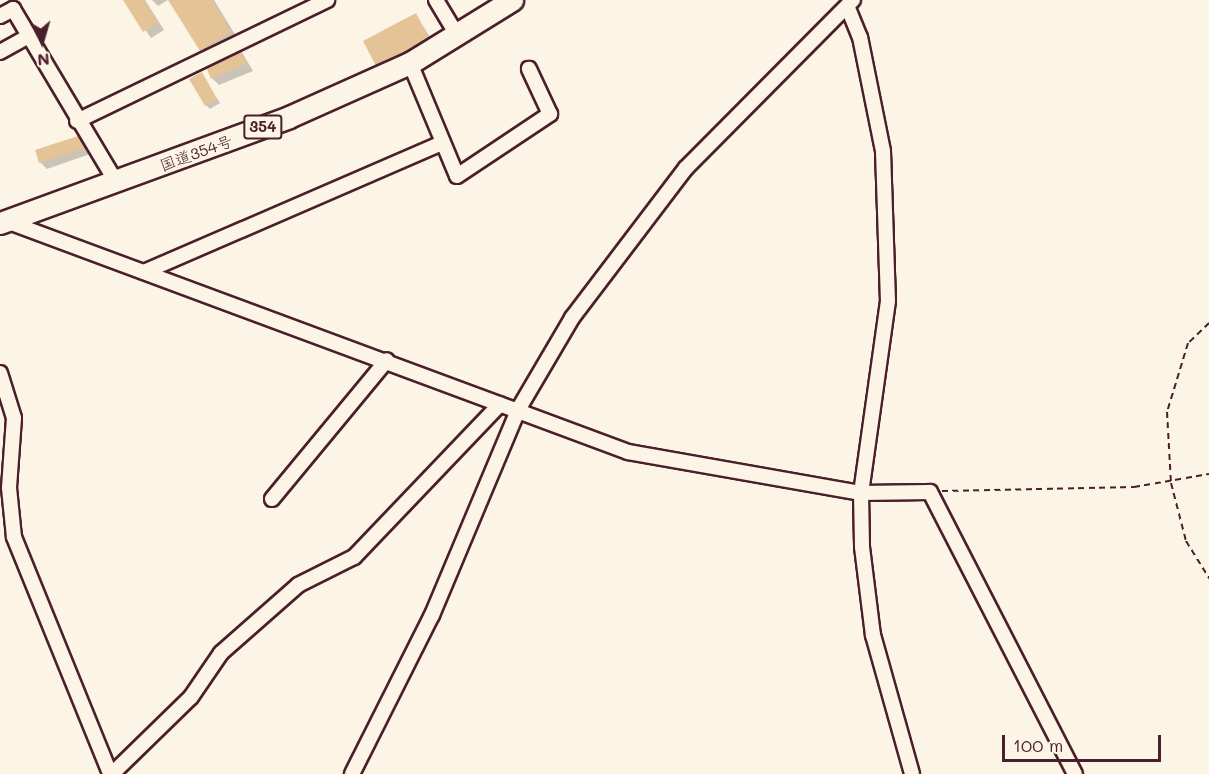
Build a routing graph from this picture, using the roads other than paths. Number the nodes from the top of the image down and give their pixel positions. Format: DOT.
graph roads {
  1 [pos="327,0"];
  2 [pos="436,0"];
  3 [pos="512,0"];
  4 [pos="850,4"];
  5 [pos="0,16"];
  6 [pos="457,35"];
  7 [pos="29,36"];
  8 [pos="0,52"];
  9 [pos="410,63"];
  10 [pos="529,69"];
  11 [pos="77,121"];
  12 [pos="442,143"];
  13 [pos="116,183"];
  14 [pos="3,222"];
  15 [pos="144,272"];
  16 [pos="387,360"];
  17 [pos="0,373"];
  18 [pos="500,404"];
  19 [pos="518,410"];
  20 [pos="861,493"];
  21 [pos="272,499"];
  22 [pos="111,774"];
  23 [pos="352,774"];
  24 [pos="912,774"];
  25 [pos="1075,774"];
  1 -- 11 [label="street"];
  2 -- 6 [label="street"];
  3 -- 6 [label="highway, 国道354号 / 354"];
  4 -- 19 [label="street"];
  4 -- 20 [label="street"];
  5 -- 7 [label="street"];
  6 -- 9 [label="highway, 国道354号 / 354"];
  7 -- 8 [label="street"];
  7 -- 11 [label="street"];
  9 -- 12 [label="street"];
  9 -- 13 [label="highway, 国道354号 / 354"];
  10 -- 12 [label="street"];
  11 -- 13 [label="street"];
  12 -- 15 [label="street"];
  13 -- 14 [label="highway, 国道354号 / 354"];
  14 -- 15 [label="street"];
  15 -- 16 [label="street"];
  16 -- 18 [label="street"];
  16 -- 21 [label="street"];
  17 -- 22 [label="street"];
  18 -- 19 [label="street"];
  18 -- 22 [label="street"];
  19 -- 20 [label="street"];
  19 -- 23 [label="street"];
  20 -- 24 [label="street"];
  20 -- 25 [label="street"];
}
